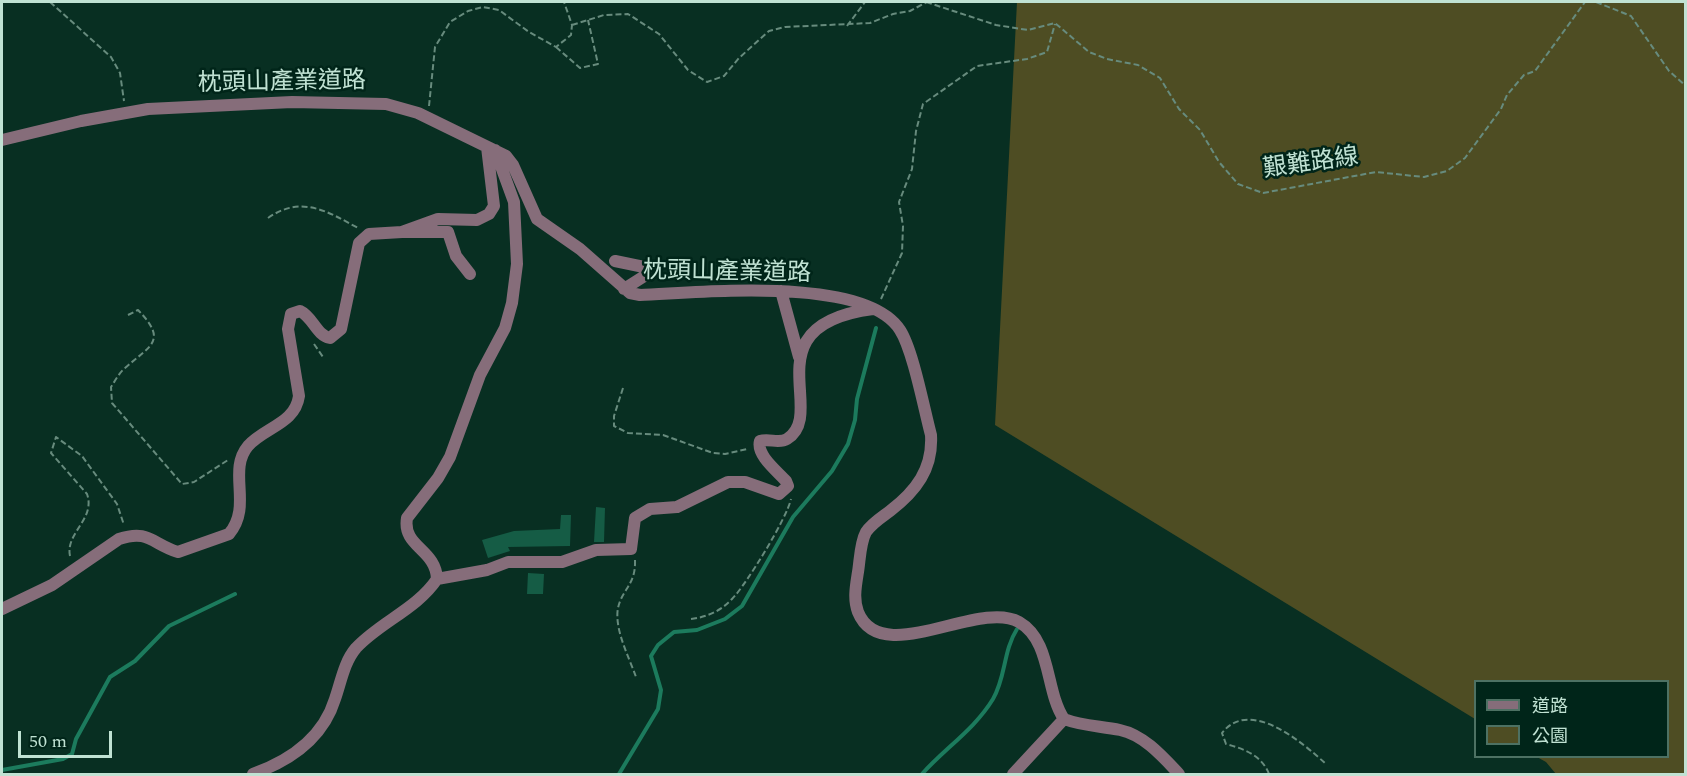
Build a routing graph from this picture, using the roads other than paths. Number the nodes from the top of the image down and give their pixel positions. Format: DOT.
graph roads {
  1 [pos="2,140"];
  2 [pos="491,148"];
  3 [pos="402,232"];
  4 [pos="615,261"];
  5 [pos="470,274"];
  6 [pos="624,289"];
  7 [pos="781,291"];
  8 [pos="876,309"];
  9 [pos="799,357"];
  10 [pos="437,579"];
  11 [pos="2,609"];
  12 [pos="1064,719"];
  13 [pos="253,774"];
  14 [pos="1013,774"];
  15 [pos="1179,774"];
  1 -- 2 [label="street, 枕頭山產業道路"];
  2 -- 3 [label="street"];
  2 -- 6 [label="street, 枕頭山產業道路"];
  2 -- 10 [label="street"];
  3 -- 5 [label="street"];
  3 -- 11 [label="street"];
  4 -- 6 [label="street"];
  6 -- 7 [label="street, 枕頭山產業道路"];
  7 -- 8 [label="street, 枕頭山產業道路"];
  7 -- 9 [label="street"];
  8 -- 9 [label="street"];
  8 -- 12 [label="street, 枕頭山產業道路"];
  9 -- 10 [label="street"];
  10 -- 13 [label="street"];
  12 -- 14 [label="street"];
  12 -- 15 [label="street"];
}
